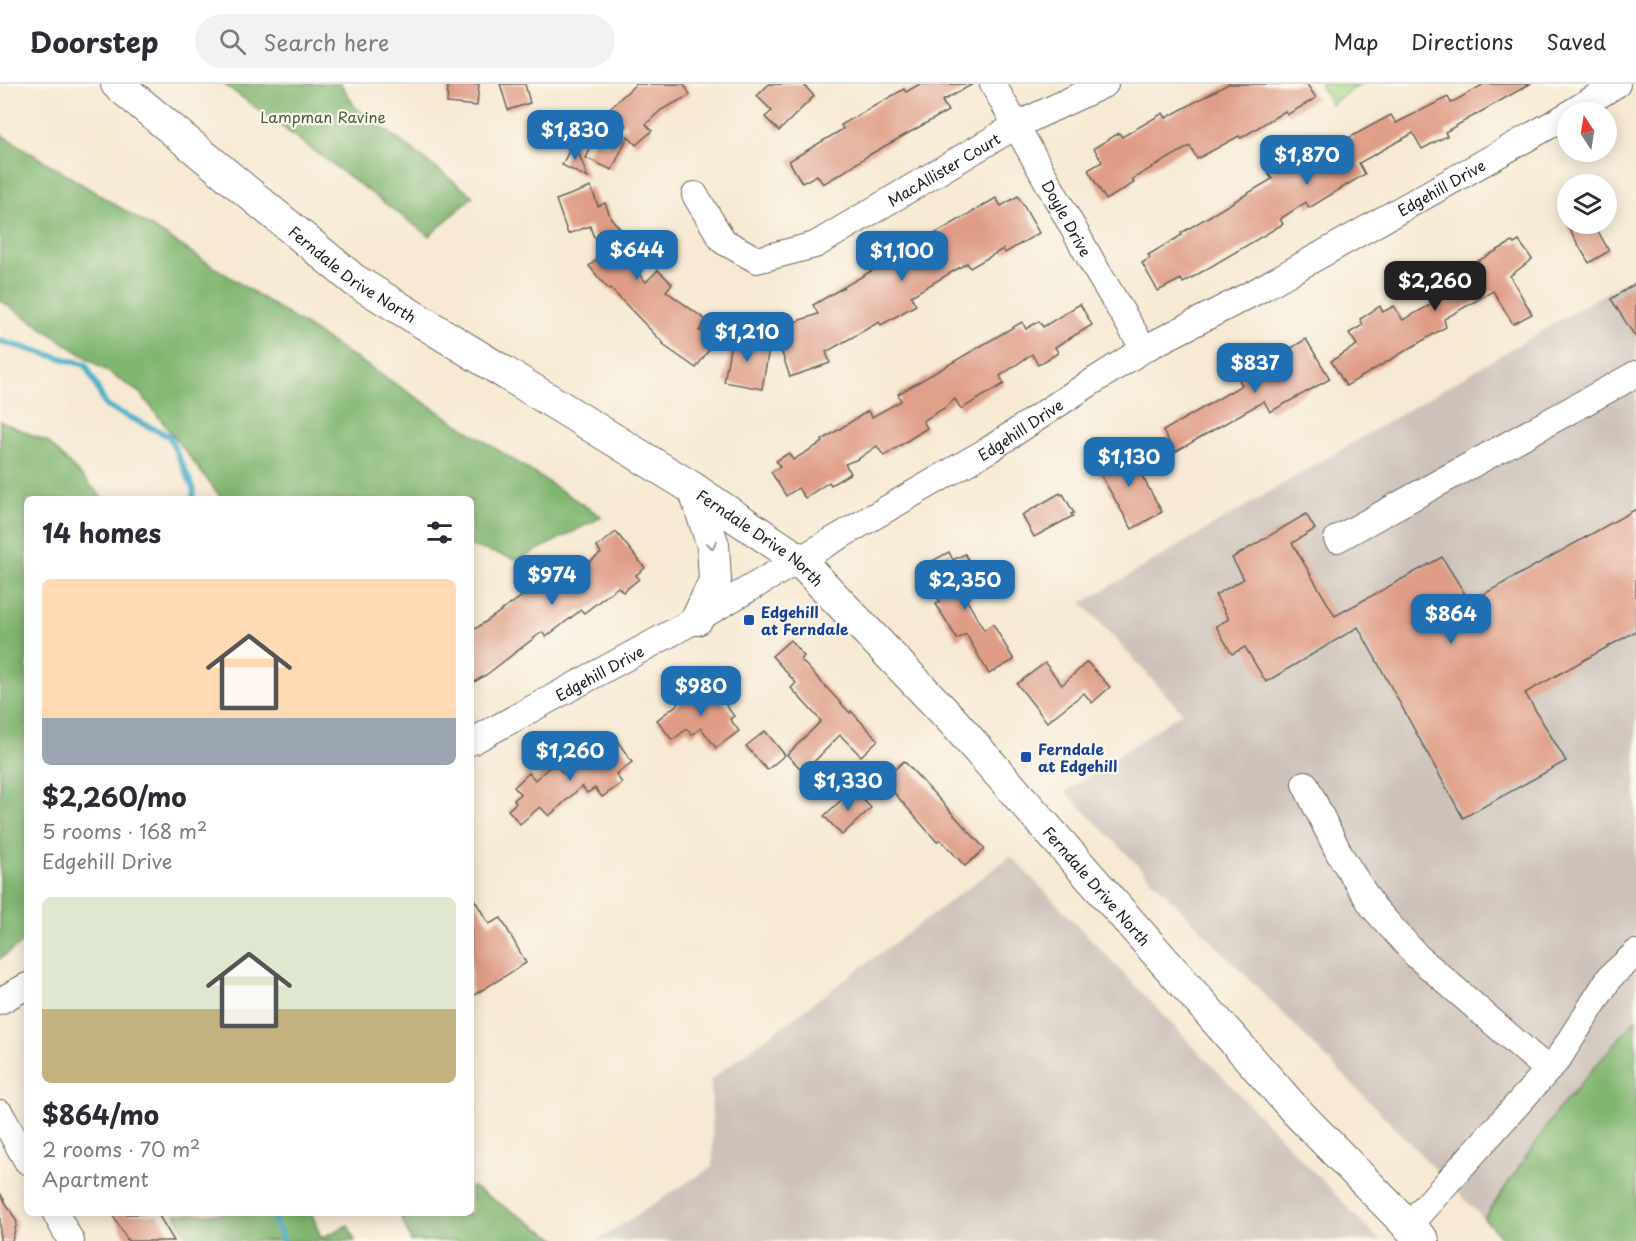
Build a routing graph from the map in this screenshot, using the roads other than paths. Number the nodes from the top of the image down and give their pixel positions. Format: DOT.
graph roads {
  1 [pos="117,84"];
  2 [pos="993,84"];
  3 [pos="1104,84"];
  4 [pos="1617,84"];
  5 [pos="1588,102"];
  6 [pos="1557,121"];
  7 [pos="1017,125"];
  8 [pos="695,195"];
  9 [pos="1144,349"];
  10 [pos="1636,374"];
  11 [pos="694,489"];
  12 [pos="1337,539"];
  13 [pos="798,559"];
  14 [pos="697,619"];
  15 [pos="474,740"];
  16 [pos="1305,784"];
  17 [pos="1636,952"];
  18 [pos="24,988"];
  19 [pos="0,1001"];
  20 [pos="1548,1070"];
  21 [pos="0,1113"];
  22 [pos="24,1156"];
  23 [pos="57,1216"];
  24 [pos="1415,1233"];
  25 [pos="71,1241"];
  1 -- 11 [label="main road, Ferndale Drive North"];
  2 -- 7 [label="street, Doyle Drive"];
  3 -- 7 [label="street, MacAllister Court"];
  4 -- 5 [label="street"];
  6 -- 9 [label="street, Edgehill Drive"];
  7 -- 8 [label="street, MacAllister Court"];
  7 -- 9 [label="street, Doyle Drive"];
  9 -- 13 [label="street, Edgehill Drive"];
  10 -- 12 [label="street"];
  11 -- 13 [label="main road, Ferndale Drive North"];
  11 -- 14 [label="main road, one-way"];
  13 -- 14 [label="street, Edgehill Drive"];
  13 -- 24 [label="main road, Ferndale Drive North"];
  14 -- 15 [label="street, Edgehill Drive"];
  16 -- 20 [label="street"];
  17 -- 20 [label="street"];
  18 -- 19 [label="street"];
  20 -- 24 [label="street"];
  21 -- 22 [label="street"];
  23 -- 25 [label="street"];
}
